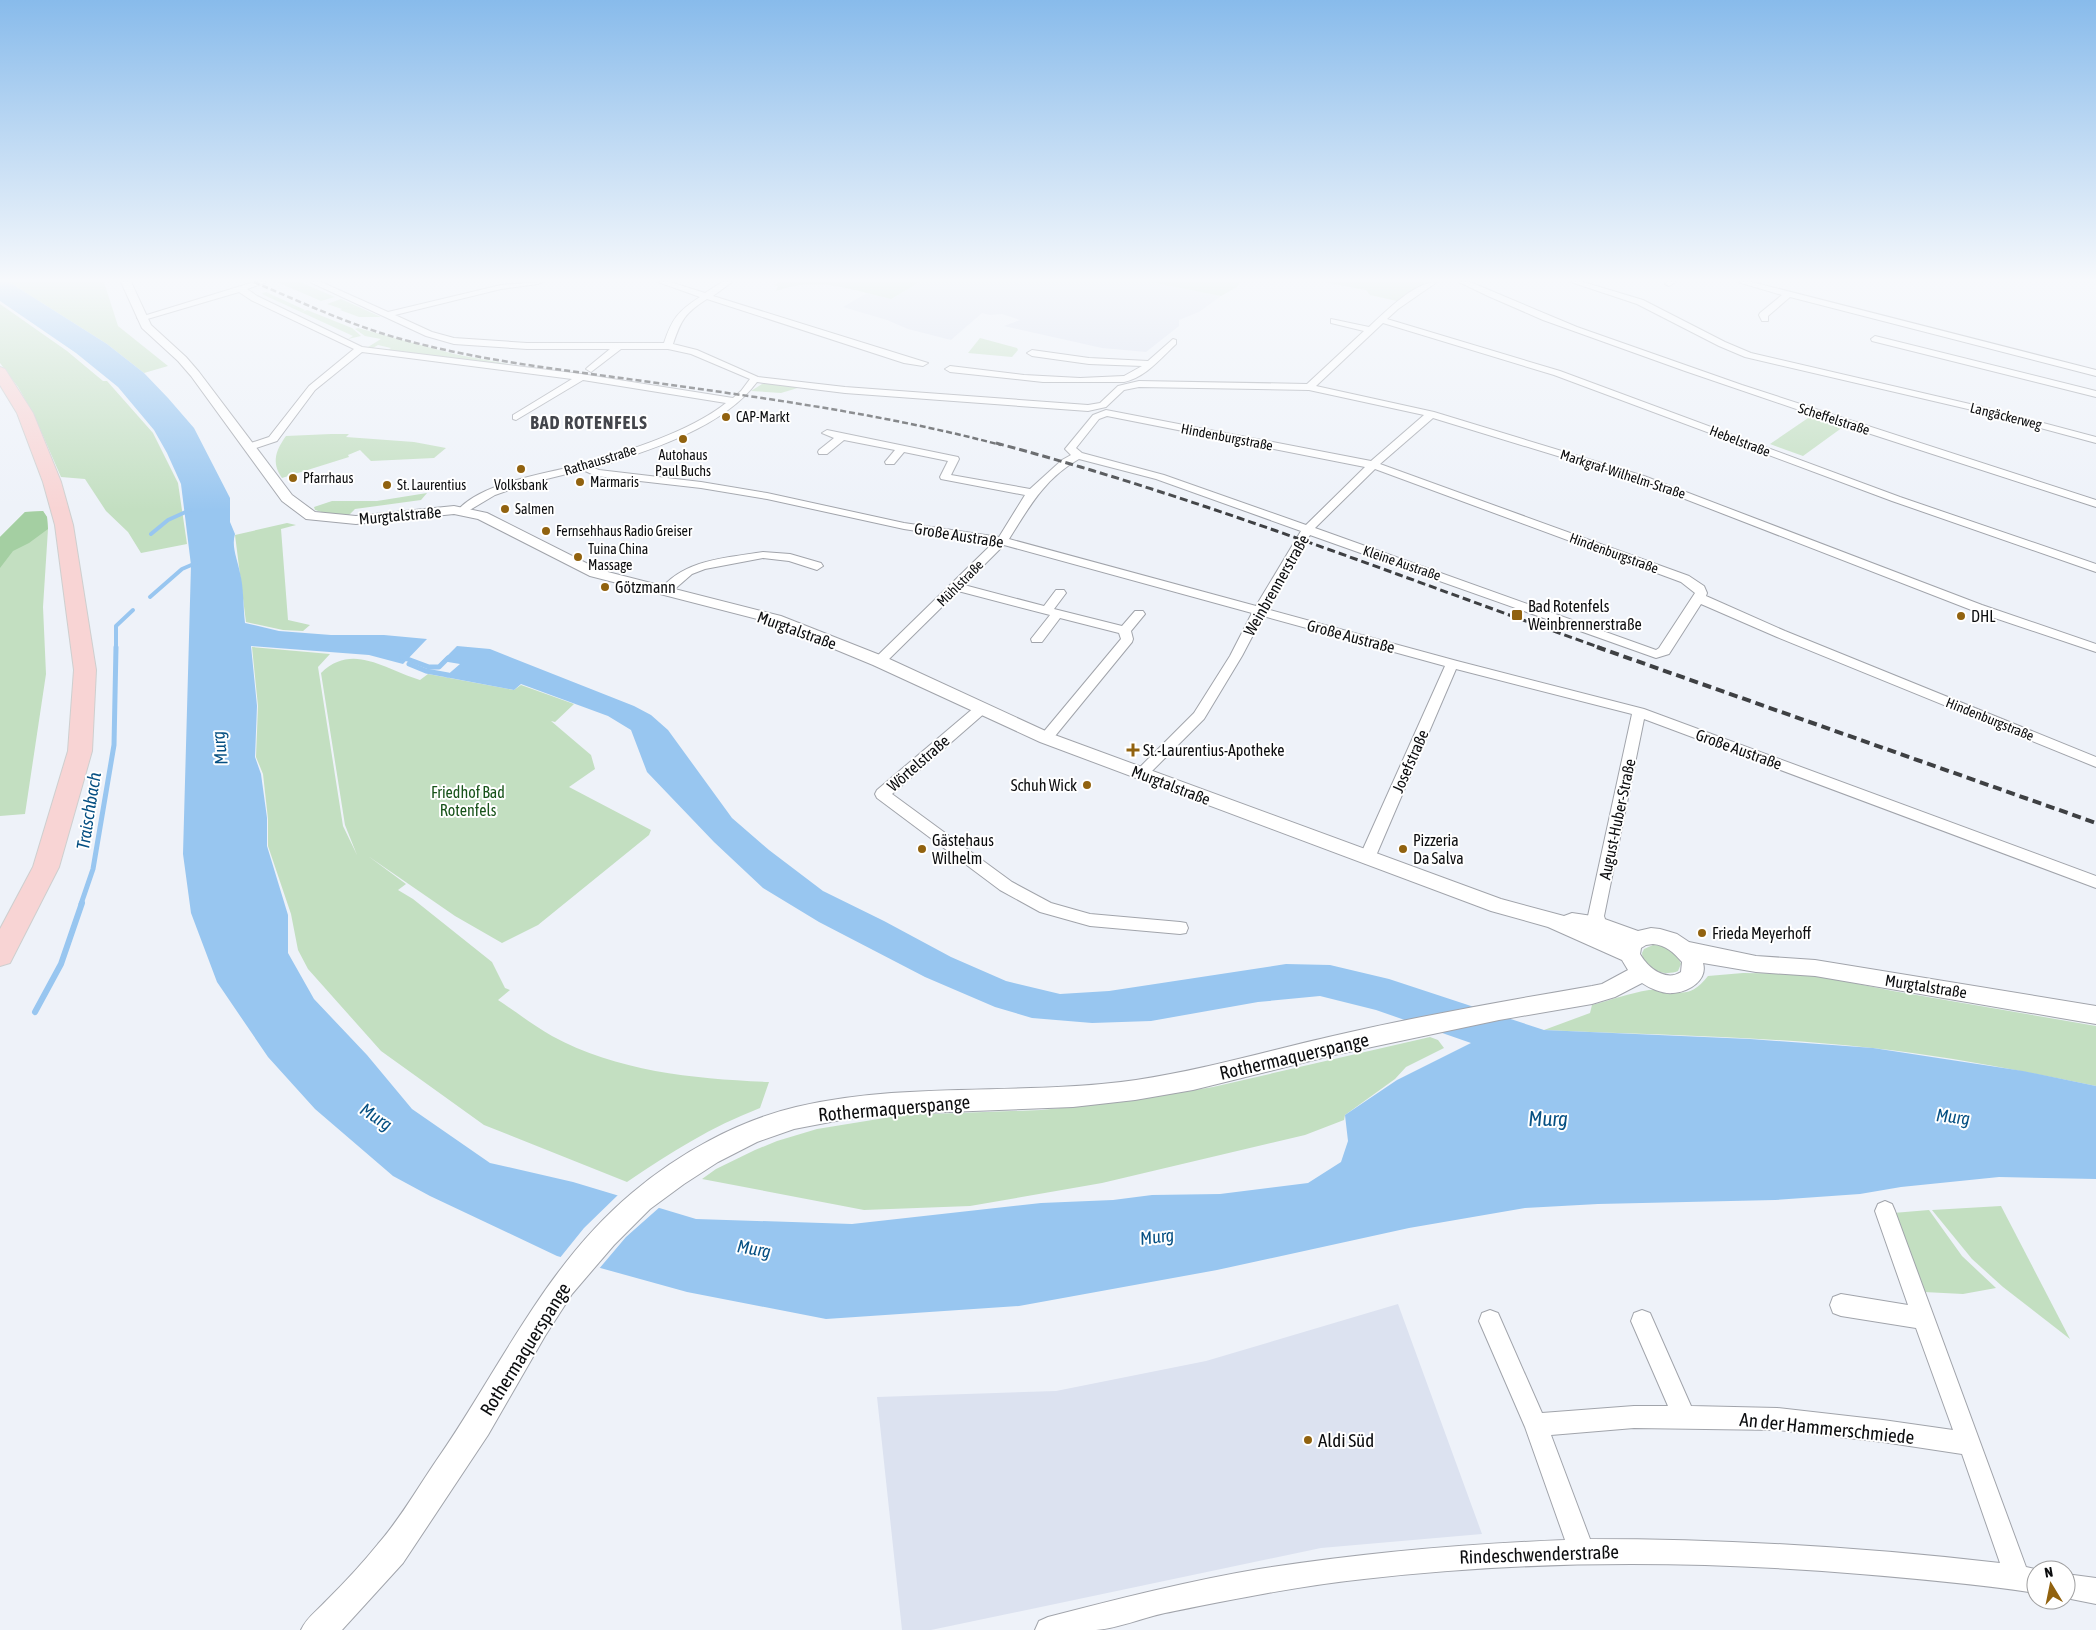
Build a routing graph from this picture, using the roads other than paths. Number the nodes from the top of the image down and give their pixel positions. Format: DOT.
graph roads {
  1 [pos="181,358"];
  2 [pos="349,358"];
  3 [pos="434,358"];
  4 [pos="604,358"];
  5 [pos="709,358"];
  6 [pos="898,358"];
  7 [pos="1068,358"];
  8 [pos="1155,358"];
  9 [pos="1340,358"];
  10 [pos="1510,358"];
  11 [pos="1656,358"];
  12 [pos="1761,358"];
  13 [pos="1983,358"];
  14 [pos="1983,358"];
  15 [pos="923,363"];
  16 [pos="2004,363"];
  17 [pos="1148,364"];
  18 [pos="591,369"];
  19 [pos="950,369"];
  20 [pos="0,372"];
  21 [pos="2096,373"];
  22 [pos="581,376"];
  23 [pos="755,379"];
  24 [pos="1130,381"];
  25 [pos="1309,387"];
  26 [pos="2096,394"];
  27 [pos="735,400"];
  28 [pos="1098,411"];
  29 [pos="1431,414"];
  30 [pos="516,416"];
  31 [pos="827,433"];
  32 [pos="841,436"];
  33 [pos="2096,440"];
  34 [pos="249,447"];
  35 [pos="901,448"];
  36 [pos="823,452"];
  37 [pos="1078,455"];
  38 [pos="890,462"];
  39 [pos="1373,465"];
  40 [pos="585,467"];
  41 [pos="1032,493"];
  42 [pos="2096,504"];
  43 [pos="463,511"];
  44 [pos="1308,529"];
  45 [pos="1002,541"];
  46 [pos="818,566"];
  47 [pos="2096,568"];
  48 [pos="958,587"];
  49 [pos="666,591"];
  50 [pos="1060,593"];
  51 [pos="1698,598"];
  52 [pos="1259,611"];
  53 [pos="1052,612"];
  54 [pos="1139,614"];
  55 [pos="1125,631"];
  56 [pos="1037,639"];
  57 [pos="2096,648"];
  58 [pos="879,661"];
  59 [pos="1452,664"];
  60 [pos="981,710"];
  61 [pos="1639,712"];
  62 [pos="1046,738"];
  63 [pos="2096,762"];
  64 [pos="1141,774"];
  65 [pos="1367,858"];
  66 [pos="46,867"];
  67 [pos="2096,882"];
  68 [pos="1553,920"];
  69 [pos="1598,925"];
  70 [pos="0,928"];
  71 [pos="1180,928"];
  72 [pos="1633,946"];
  73 [pos="1684,949"];
  74 [pos="0,955"];
  75 [pos="1756,964"];
  76 [pos="1694,970"];
  77 [pos="1643,973"];
  78 [pos="2096,1015"];
  79 [pos="1420,1028"];
  80 [pos="1885,1211"];
  81 [pos="1841,1305"];
  82 [pos="1923,1318"];
  83 [pos="1490,1321"];
  84 [pos="1642,1321"];
  85 [pos="535,1326"];
  86 [pos="1684,1418"];
  87 [pos="1536,1425"];
  88 [pos="1969,1444"];
  89 [pos="1581,1550"];
  90 [pos="2026,1577"];
  91 [pos="2026,1579"];
  92 [pos="2076,1588"];
  93 [pos="2096,1591"];
  94 [pos="332,1625"];
  95 [pos="1048,1630"];
  1 -- 34 [label="street, Murgtalstraße"];
  2 -- 34 [label="street"];
  3 -- 22 [label="street"];
  4 -- 18 [label="street"];
  5 -- 23 [label="street, Hindenburgstraße"];
  6 -- 15 [label="street"];
  7 -- 17 [label="street"];
  8 -- 17 [label="street"];
  9 -- 25 [label="street"];
  10 -- 47 [label="street, Hebelstraße"];
  11 -- 42 [label="street, Scheffelstraße"];
  12 -- 33 [label="street, Langäckerweg"];
  13 -- 16 [label="street"];
  14 -- 16 [label="street"];
  16 -- 21 [label="street"];
  16 -- 26 [label="street"];
  17 -- 24 [label="street"];
  19 -- 24 [label="street, Markgraf-Wilhelm-Straße"];
  20 -- 66 [label="main road"];
  22 -- 27 [label="street"];
  22 -- 30 [label="street"];
  23 -- 27 [label="street, Rathausstraße"];
  23 -- 28 [label="street, Hindenburgstraße"];
  24 -- 25 [label="street, Markgraf-Wilhelm-Straße"];
  24 -- 28 [label="street"];
  25 -- 29 [label="street, Markgraf-Wilhelm-Straße"];
  27 -- 40 [label="street, Rathausstraße"];
  28 -- 37 [label="street"];
  28 -- 39 [label="street, Hindenburgstraße"];
  29 -- 39 [label="street, Weinbrennerstraße"];
  29 -- 57 [label="street, Markgraf-Wilhelm-Straße"];
  31 -- 32 [label="street"];
  32 -- 35 [label="street"];
  32 -- 36 [label="street"];
  34 -- 43 [label="street, Murgtalstraße"];
  35 -- 38 [label="street"];
  35 -- 41 [label="street"];
  37 -- 41 [label="street, Mühlstraße"];
  37 -- 44 [label="street, Kleine Austraße"];
  39 -- 44 [label="street, Weinbrennerstraße"];
  39 -- 51 [label="street, Hindenburgstraße"];
  40 -- 43 [label="street, Rathausstraße"];
  40 -- 45 [label="street, Große Austraße"];
  41 -- 45 [label="street, Mühlstraße"];
  43 -- 49 [label="street, Murgtalstraße"];
  44 -- 51 [label="street, Kleine Austraße"];
  44 -- 52 [label="street, Weinbrennerstraße"];
  45 -- 48 [label="street, Mühlstraße"];
  45 -- 52 [label="street, Große Austraße"];
  46 -- 49 [label="street"];
  48 -- 53 [label="street"];
  48 -- 58 [label="street, Mühlstraße"];
  49 -- 58 [label="street, Murgtalstraße"];
  50 -- 53 [label="street"];
  51 -- 63 [label="street, Hindenburgstraße"];
  52 -- 59 [label="street, Große Austraße"];
  52 -- 64 [label="street, Weinbrennerstraße"];
  53 -- 55 [label="street"];
  53 -- 56 [label="street"];
  54 -- 55 [label="street"];
  55 -- 62 [label="street"];
  58 -- 60 [label="street, Murgtalstraße"];
  59 -- 61 [label="street, Große Austraße"];
  59 -- 65 [label="street, Josefstraße"];
  60 -- 62 [label="street, Murgtalstraße"];
  60 -- 71 [label="street, Wörtelstraße"];
  61 -- 67 [label="street, Große Austraße"];
  61 -- 69 [label="street, August-Huber-Straße"];
  62 -- 64 [label="street, Murgtalstraße"];
  64 -- 65 [label="street, Murgtalstraße"];
  65 -- 68 [label="street, Murgtalstraße"];
  66 -- 70 [label="main road"];
  66 -- 74 [label="main road"];
  68 -- 69 [label="street, Murgtalstraße"];
  68 -- 72 [label="street, Murgtalstraße"];
  69 -- 72 [label="street, Murgtalstraße"];
  72 -- 73 [label="street, Murgtalstraße"];
  72 -- 77 [label="street"];
  73 -- 75 [label="street, Murgtalstraße"];
  73 -- 76 [label="street"];
  75 -- 76 [label="street, Murgtalstraße"];
  75 -- 78 [label="street, Murgtalstraße"];
  76 -- 77 [label="street, Murgtalstraße"];
  77 -- 79 [label="street, Rothermaquerspange"];
  79 -- 85 [label="street, Rothermaquerspange"];
  80 -- 82 [label="street"];
  81 -- 82 [label="street"];
  82 -- 88 [label="street"];
  83 -- 87 [label="street"];
  84 -- 86 [label="street"];
  85 -- 94 [label="street, Rothermaquerspange"];
  86 -- 87 [label="street, An der Hammerschmiede"];
  86 -- 88 [label="street, An der Hammerschmiede"];
  87 -- 89 [label="street"];
  88 -- 90 [label="street"];
  89 -- 91 [label="street, Rindeschwenderstraße"];
  89 -- 95 [label="street, Rindeschwenderstraße"];
  92 -- 93 [label="street"];
}
